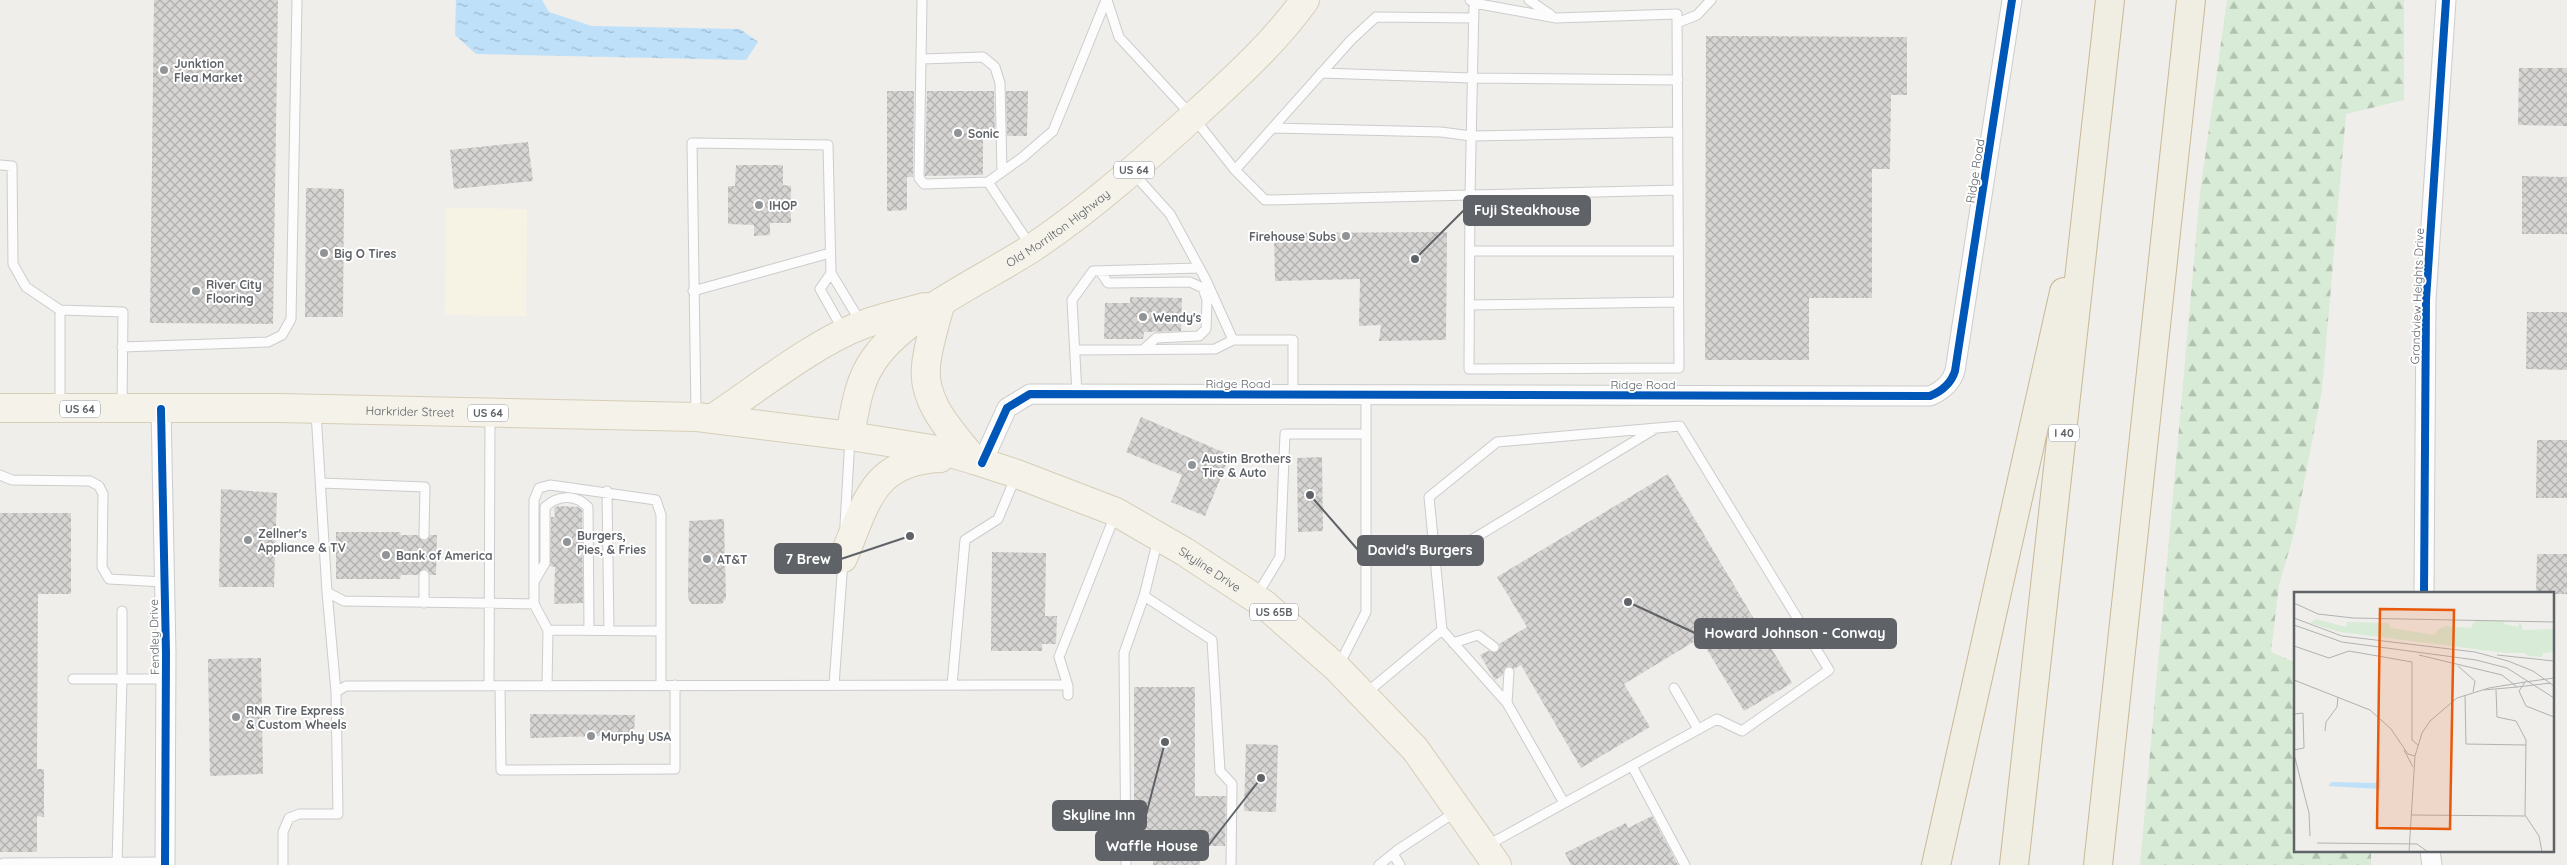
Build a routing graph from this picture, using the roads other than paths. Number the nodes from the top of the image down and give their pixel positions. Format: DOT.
graph roads {
  1 [pos="297,0"];
  2 [pos="922,0"];
  3 [pos="1107,0"];
  4 [pos="1305,0"];
  5 [pos="1529,0"];
  6 [pos="1712,0"];
  7 [pos="2012,0"];
  8 [pos="2110,0"];
  9 [pos="2191,0"];
  10 [pos="2446,0"];
  11 [pos="1472,1"];
  12 [pos="1474,18"];
  13 [pos="1556,18"];
  14 [pos="1677,23"];
  15 [pos="922,58"];
  16 [pos="1321,73"];
  17 [pos="1472,78"];
  18 [pos="1678,80"];
  19 [pos="2103,82"];
  20 [pos="1193,117"];
  21 [pos="1272,128"];
  22 [pos="1678,132"];
  23 [pos="1471,136"];
  24 [pos="0,165"];
  25 [pos="1235,170"];
  26 [pos="1002,172"];
  27 [pos="1132,172"];
  28 [pos="988,182"];
  29 [pos="1678,190"];
  30 [pos="1470,195"];
  31 [pos="1032,248"];
  32 [pos="1678,251"];
  33 [pos="1470,252"];
  34 [pos="830,254"];
  35 [pos="1199,268"];
  36 [pos="1100,271"];
  37 [pos="831,273"];
  38 [pos="693,291"];
  39 [pos="941,302"];
  40 [pos="1678,302"];
  41 [pos="1470,305"];
  42 [pos="60,310"];
  43 [pos="854,329"];
  44 [pos="1233,340"];
  45 [pos="122,348"];
  46 [pos="1144,349"];
  47 [pos="1075,350"];
  48 [pos="1077,394"];
  49 [pos="1293,394"];
  50 [pos="1366,394"];
  51 [pos="0,408"];
  52 [pos="60,408"];
  53 [pos="122,409"];
  54 [pos="161,409"];
  55 [pos="316,409"];
  56 [pos="490,413"];
  57 [pos="705,417"];
  58 [pos="1656,428"];
  59 [pos="1366,434"];
  60 [pos="850,436"];
  61 [pos="978,462"];
  62 [pos="1017,474"];
  63 [pos="0,475"];
  64 [pos="322,483"];
  65 [pos="607,491"];
  66 [pos="1116,512"];
  67 [pos="424,535"];
  68 [pos="1159,537"];
  69 [pos="843,558"];
  70 [pos="1435,562"];
  71 [pos="424,575"];
  72 [pos="164,582"];
  73 [pos="534,582"];
  74 [pos="327,592"];
  75 [pos="2424,592"];
  76 [pos="1144,596"];
  77 [pos="1255,598"];
  78 [pos="424,603"];
  79 [pos="489,604"];
  80 [pos="534,604"];
  81 [pos="122,611"];
  82 [pos="548,630"];
  83 [pos="589,630"];
  84 [pos="1442,630"];
  85 [pos="609,631"];
  86 [pos="661,631"];
  87 [pos="1452,642"];
  88 [pos="1494,647"];
  89 [pos="1337,668"];
  90 [pos="1509,672"];
  91 [pos="122,678"];
  92 [pos="73,679"];
  93 [pos="166,679"];
  94 [pos="661,685"];
  95 [pos="675,685"];
  96 [pos="834,685"];
  97 [pos="952,685"];
  98 [pos="489,686"];
  99 [pos="500,686"];
  100 [pos="547,686"];
  101 [pos="1674,688"];
  102 [pos="336,692"];
  103 [pos="1364,695"];
  104 [pos="1507,703"];
  105 [pos="1698,729"];
  106 [pos="1632,766"];
  107 [pos="1564,803"];
  108 [pos="1459,810"];
  109 [pos="2430,852"];
  110 [pos="1393,854"];
  111 [pos="1491,856"];
  112 [pos="3,863"];
  113 [pos="117,864"];
  114 [pos="165,864"];
  115 [pos="283,865"];
  116 [pos="1126,865"];
  117 [pos="1231,865"];
  118 [pos="1379,865"];
  119 [pos="1400,865"];
  120 [pos="1685,865"];
  121 [pos="1936,865"];
  122 [pos="2014,865"];
  123 [pos="2098,865"];
  124 [pos="2432,865"];
  1 -- 45 [label="lane"];
  2 -- 15 [label="lane"];
  3 -- 20 [label="lane"];
  3 -- 26 [label="lane"];
  4 -- 20 [label="main road, Old Morrilton Highway / US 64"];
  5 -- 13 [label="lane"];
  6 -- 14 [label="lane"];
  7 -- 50 [label="street, Ridge Road"];
  8 -- 19 [label="highway, I 40"];
  9 -- 123 [label="highway"];
  10 -- 75 [label="street, Grandview Heights Drive"];
  11 -- 12 [label="lane"];
  11 -- 13 [label="lane"];
  12 -- 16 [label="lane"];
  12 -- 17 [label="lane"];
  13 -- 14 [label="lane"];
  14 -- 18 [label="lane"];
  15 -- 26 [label="lane"];
  15 -- 28 [label="lane"];
  16 -- 17 [label="lane"];
  16 -- 21 [label="lane"];
  17 -- 18 [label="lane"];
  17 -- 23 [label="lane"];
  18 -- 22 [label="lane"];
  19 -- 121 [label="highway"];
  19 -- 122 [label="highway, I 40"];
  20 -- 25 [label="lane"];
  20 -- 27 [label="main road, Old Morrilton Highway / US 64"];
  21 -- 23 [label="lane"];
  21 -- 25 [label="lane"];
  22 -- 23 [label="lane"];
  22 -- 29 [label="lane"];
  23 -- 30 [label="lane"];
  24 -- 42 [label="lane"];
  25 -- 30 [label="lane"];
  26 -- 28 [label="lane"];
  27 -- 31 [label="main road, Old Morrilton Highway / US 64"];
  27 -- 35 [label="lane"];
  28 -- 31 [label="lane"];
  29 -- 30 [label="lane"];
  29 -- 32 [label="lane"];
  30 -- 33 [label="lane"];
  31 -- 39 [label="main road, Old Morrilton Highway / US 64"];
  32 -- 33 [label="lane"];
  32 -- 40 [label="lane"];
  33 -- 41 [label="lane"];
  34 -- 37 [label="lane"];
  34 -- 38 [label="lane"];
  34 -- 38 [label="lane"];
  35 -- 36 [label="lane"];
  35 -- 44 [label="lane"];
  36 -- 46 [label="lane"];
  36 -- 47 [label="lane"];
  37 -- 43 [label="lane"];
  37 -- 43 [label="lane"];
  38 -- 57 [label="lane"];
  39 -- 43 [label="main road, US 64"];
  39 -- 60 [label="main road, Old Morrilton Highway / US 64"];
  39 -- 61 [label="main road"];
  40 -- 41 [label="lane"];
  40 -- 41 [label="lane"];
  42 -- 45 [label="lane"];
  42 -- 52 [label="lane"];
  43 -- 57 [label="main road, US 64"];
  44 -- 46 [label="lane"];
  44 -- 49 [label="lane"];
  45 -- 53 [label="lane"];
  46 -- 47 [label="lane"];
  47 -- 48 [label="lane"];
  48 -- 49 [label="street, Ridge Road"];
  48 -- 61 [label="street, Ridge Road"];
  49 -- 50 [label="street, Ridge Road"];
  50 -- 59 [label="lane"];
  51 -- 52 [label="main road, Harkrider Street / US 64"];
  52 -- 53 [label="main road, Harkrider Street / US 64"];
  53 -- 54 [label="main road, Harkrider Street / US 64"];
  54 -- 55 [label="main road, Harkrider Street / US 64"];
  54 -- 72 [label="street, Fendley Drive"];
  55 -- 56 [label="main road, Harkrider Street / US 64"];
  55 -- 64 [label="lane"];
  56 -- 57 [label="main road, Harkrider Street / US 64"];
  56 -- 79 [label="lane"];
  57 -- 60 [label="main road, Harkrider Street / US 64"];
  58 -- 70 [label="lane"];
  58 -- 70 [label="lane"];
  58 -- 105 [label="lane"];
  59 -- 77 [label="lane"];
  59 -- 89 [label="lane"];
  60 -- 61 [label="main road, Skyline Drive / US 65B"];
  60 -- 69 [label="lane"];
  61 -- 62 [label="main road, Skyline Drive / US 65B"];
  61 -- 69 [label="main road"];
  62 -- 66 [label="main road, Skyline Drive / US 65B"];
  62 -- 97 [label="lane"];
  63 -- 72 [label="lane"];
  64 -- 67 [label="lane"];
  64 -- 74 [label="lane"];
  65 -- 73 [label="lane"];
  65 -- 85 [label="lane"];
  65 -- 86 [label="lane"];
  66 -- 68 [label="main road, Skyline Drive / US 65B"];
  66 -- 97 [label="lane"];
  68 -- 76 [label="lane"];
  68 -- 77 [label="main road, Skyline Drive / US 65B"];
  69 -- 96 [label="lane"];
  70 -- 84 [label="lane"];
  71 -- 78 [label="lane"];
  72 -- 93 [label="street, Fendley Drive"];
  73 -- 80 [label="lane"];
  73 -- 83 [label="lane"];
  74 -- 78 [label="lane"];
  74 -- 102 [label="lane"];
  76 -- 116 [label="lane"];
  76 -- 117 [label="lane"];
  77 -- 89 [label="main road, Skyline Drive / US 65B"];
  78 -- 79 [label="lane"];
  79 -- 80 [label="lane"];
  79 -- 98 [label="lane"];
  80 -- 82 [label="lane"];
  81 -- 91 [label="lane"];
  82 -- 83 [label="lane"];
  82 -- 100 [label="lane"];
  83 -- 85 [label="lane"];
  84 -- 87 [label="lane"];
  84 -- 103 [label="lane"];
  85 -- 86 [label="lane"];
  86 -- 94 [label="lane"];
  87 -- 88 [label="lane"];
  87 -- 104 [label="lane"];
  89 -- 103 [label="main road, Skyline Drive / US 65B"];
  90 -- 104 [label="lane"];
  91 -- 92 [label="lane"];
  91 -- 93 [label="lane"];
  91 -- 113 [label="lane"];
  93 -- 114 [label="street, Fendley Drive"];
  94 -- 95 [label="lane"];
  94 -- 100 [label="lane"];
  95 -- 96 [label="lane"];
  95 -- 99 [label="lane"];
  96 -- 97 [label="lane"];
  98 -- 99 [label="lane"];
  98 -- 102 [label="lane"];
  99 -- 100 [label="lane"];
  101 -- 105 [label="lane"];
  102 -- 115 [label="lane"];
  103 -- 108 [label="main road, Skyline Drive / US 65B"];
  104 -- 107 [label="lane"];
  105 -- 106 [label="lane"];
  106 -- 107 [label="lane"];
  106 -- 120 [label="lane"];
  107 -- 111 [label="lane"];
  108 -- 110 [label="lane"];
  108 -- 111 [label="main road, Skyline Drive / US 65B"];
  109 -- 124 [label="street"];
  110 -- 118 [label="lane"];
  110 -- 119 [label="lane"];
  112 -- 113 [label="lane"];
  113 -- 114 [label="lane"];
}
